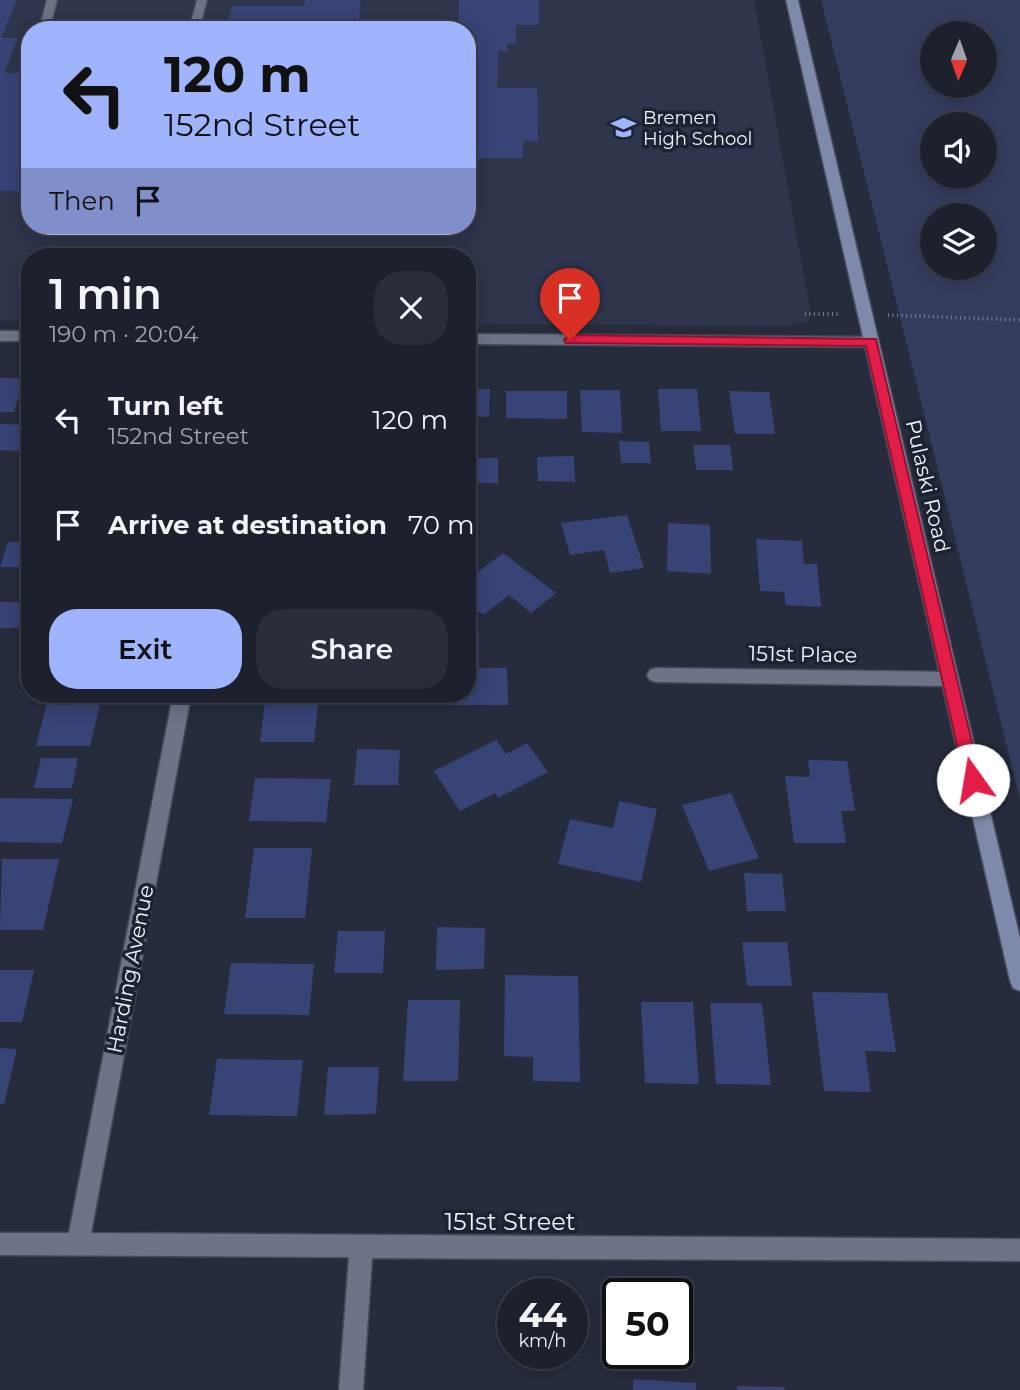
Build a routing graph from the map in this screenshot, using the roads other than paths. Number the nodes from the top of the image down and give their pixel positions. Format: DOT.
graph roads {
  1 [pos="52,0"];
  2 [pos="202,0"];
  3 [pos="792,0"];
  4 [pos="46,21"];
  5 [pos="196,21"];
  6 [pos="0,335"];
  7 [pos="21,336"];
  8 [pos="476,339"];
  9 [pos="871,342"];
  10 [pos="656,675"];
  11 [pos="950,679"];
  12 [pos="180,703"];
  13 [pos="1020,981"];
  14 [pos="0,1244"];
  15 [pos="78,1244"];
  16 [pos="360,1247"];
  17 [pos="1020,1250"];
  18 [pos="351,1390"];
  1 -- 4 [label="lane"];
  2 -- 5 [label="lane"];
  3 -- 9 [label="main road, Pulaski Road"];
  6 -- 7 [label="street"];
  8 -- 9 [label="street"];
  9 -- 11 [label="main road, Pulaski Road"];
  10 -- 11 [label="street, 151st Place"];
  11 -- 13 [label="main road, Pulaski Road"];
  12 -- 15 [label="street, Harding Avenue"];
  14 -- 15 [label="street, 151st Street"];
  15 -- 16 [label="street, 151st Street"];
  16 -- 17 [label="street, 151st Street"];
  16 -- 18 [label="street"];
}
